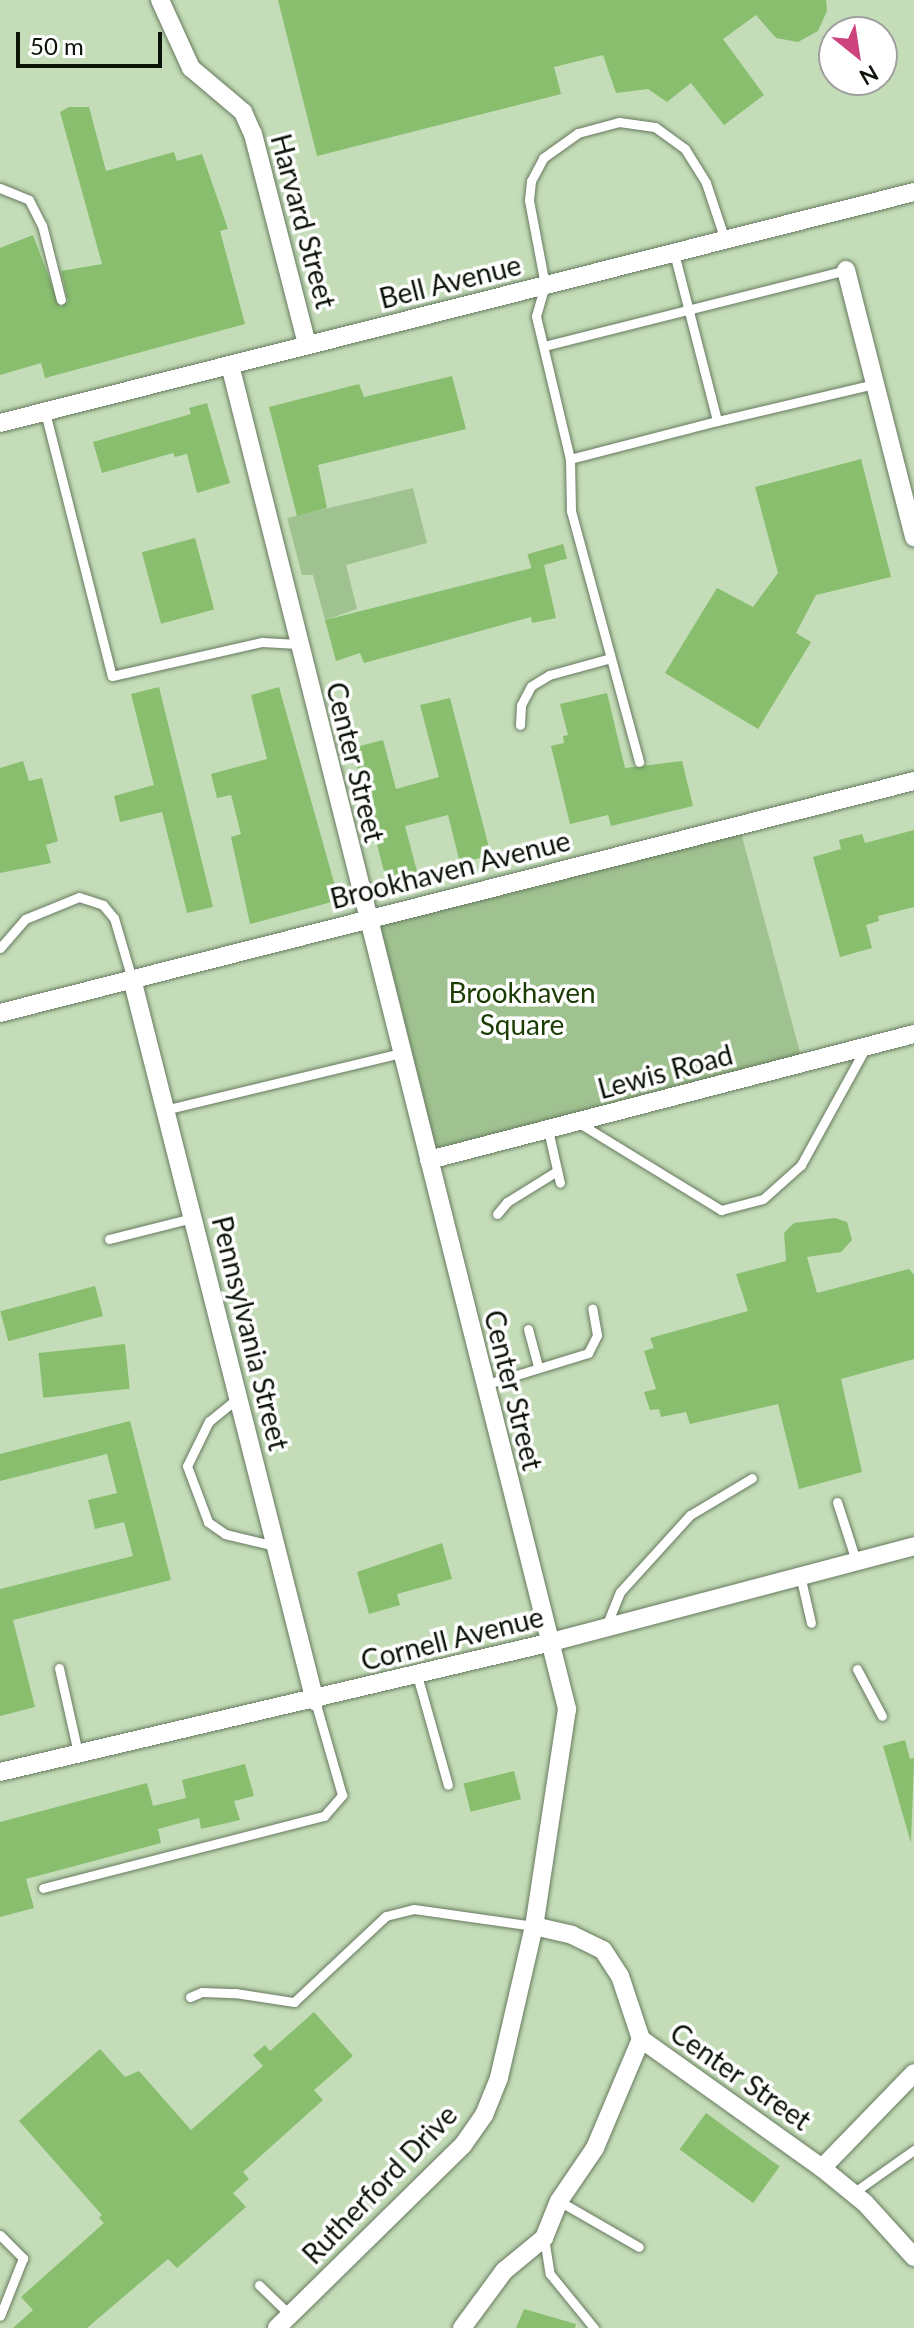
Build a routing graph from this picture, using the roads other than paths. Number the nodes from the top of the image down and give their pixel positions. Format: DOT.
graph roads {
  1 [pos="160,0"];
  2 [pos="0,188"];
  3 [pos="914,192"];
  4 [pos="725,240"];
  5 [pos="674,253"];
  6 [pos="846,270"];
  7 [pos="545,285"];
  8 [pos="61,300"];
  9 [pos="688,309"];
  10 [pos="307,345"];
  11 [pos="544,346"];
  12 [pos="230,365"];
  13 [pos="875,384"];
  14 [pos="45,412"];
  15 [pos="717,421"];
  16 [pos="0,423"];
  17 [pos="570,459"];
  18 [pos="911,511"];
  19 [pos="914,537"];
  20 [pos="298,644"];
  21 [pos="607,659"];
  22 [pos="520,725"];
  23 [pos="639,762"];
  24 [pos="914,781"];
  25 [pos="366,920"];
  26 [pos="0,948"];
  27 [pos="132,979"];
  28 [pos="0,1013"];
  29 [pos="914,1034"];
  30 [pos="866,1046"];
  31 [pos="401,1053"];
  32 [pos="164,1110"];
  33 [pos="579,1123"];
  34 [pos="548,1130"];
  35 [pos="429,1160"];
  36 [pos="557,1171"];
  37 [pos="560,1183"];
  38 [pos="497,1214"];
  39 [pos="192,1218"];
  40 [pos="109,1239"];
  41 [pos="592,1308"];
  42 [pos="528,1329"];
  43 [pos="538,1366"];
  44 [pos="484,1385"];
  45 [pos="239,1397"];
  46 [pos="752,1478"];
  47 [pos="837,1502"];
  48 [pos="275,1546"];
  49 [pos="914,1548"];
  50 [pos="856,1561"];
  51 [pos="800,1575"];
  52 [pos="811,1623"];
  53 [pos="607,1624"];
  54 [pos="548,1643"];
  55 [pos="59,1668"];
  56 [pos="857,1669"];
  57 [pos="417,1675"];
  58 [pos="315,1701"];
  59 [pos="882,1716"];
  60 [pos="78,1753"];
  61 [pos="0,1772"];
  62 [pos="448,1785"];
  63 [pos="43,1888"];
  64 [pos="534,1926"];
  65 [pos="190,1997"];
  66 [pos="641,2039"];
  67 [pos="914,2073"];
  68 [pos="914,2150"];
  69 [pos="822,2168"];
  70 [pos="853,2193"];
  71 [pos="559,2201"];
  72 [pos="0,2235"];
  73 [pos="544,2238"];
  74 [pos="639,2247"];
  75 [pos="914,2257"];
  76 [pos="259,2285"];
  77 [pos="0,2316"];
  78 [pos="283,2322"];
  79 [pos="462,2328"];
  80 [pos="594,2328"];
  1 -- 10 [label="street, Harvard Street"];
  2 -- 8 [label="lane"];
  3 -- 4 [label="street, Bell Avenue"];
  4 -- 5 [label="street, Bell Avenue"];
  4 -- 7 [label="lane"];
  5 -- 7 [label="street, Bell Avenue"];
  5 -- 9 [label="lane"];
  6 -- 9 [label="lane"];
  6 -- 13 [label="street"];
  7 -- 10 [label="street, Bell Avenue"];
  7 -- 11 [label="lane"];
  9 -- 11 [label="lane"];
  9 -- 15 [label="lane"];
  10 -- 12 [label="street, Bell Avenue"];
  11 -- 17 [label="lane"];
  12 -- 14 [label="street, Bell Avenue"];
  12 -- 20 [label="street, Center Street"];
  13 -- 15 [label="lane"];
  13 -- 18 [label="street"];
  14 -- 16 [label="street, Bell Avenue"];
  14 -- 20 [label="lane"];
  15 -- 17 [label="lane"];
  17 -- 21 [label="lane"];
  18 -- 19 [label="street"];
  20 -- 25 [label="street, Center Street"];
  21 -- 22 [label="lane"];
  21 -- 23 [label="lane"];
  24 -- 25 [label="street, Brookhaven Avenue"];
  25 -- 27 [label="street, Brookhaven Avenue"];
  25 -- 31 [label="street, Center Street"];
  26 -- 27 [label="lane"];
  27 -- 28 [label="street, Brookhaven Avenue"];
  27 -- 32 [label="street, Pennsylvania Street"];
  29 -- 30 [label="street, Lewis Road"];
  30 -- 33 [label="street, Lewis Road"];
  30 -- 33 [label="lane"];
  31 -- 32 [label="lane"];
  31 -- 35 [label="street, Center Street"];
  32 -- 39 [label="street, Pennsylvania Street"];
  33 -- 34 [label="street, Lewis Road"];
  34 -- 35 [label="street, Lewis Road"];
  34 -- 36 [label="lane"];
  35 -- 44 [label="street, Center Street"];
  36 -- 37 [label="lane"];
  36 -- 38 [label="lane"];
  39 -- 40 [label="lane"];
  39 -- 45 [label="street, Pennsylvania Street"];
  41 -- 43 [label="lane"];
  42 -- 43 [label="lane"];
  43 -- 44 [label="lane"];
  44 -- 54 [label="street, Center Street"];
  45 -- 48 [label="street, Pennsylvania Street"];
  45 -- 48 [label="lane"];
  46 -- 53 [label="lane"];
  47 -- 50 [label="lane"];
  48 -- 58 [label="street, Pennsylvania Street"];
  49 -- 50 [label="street, Cornell Avenue"];
  50 -- 51 [label="street, Cornell Avenue"];
  51 -- 52 [label="lane"];
  51 -- 53 [label="street, Cornell Avenue"];
  53 -- 54 [label="street, Cornell Avenue"];
  54 -- 57 [label="street, Cornell Avenue"];
  54 -- 64 [label="street, Center Street"];
  55 -- 60 [label="lane"];
  56 -- 59 [label="lane"];
  57 -- 58 [label="street, Cornell Avenue"];
  57 -- 62 [label="lane"];
  58 -- 60 [label="street, Cornell Avenue"];
  58 -- 63 [label="lane"];
  60 -- 61 [label="street, Cornell Avenue"];
  64 -- 65 [label="lane"];
  64 -- 66 [label="street, Center Street"];
  64 -- 78 [label="street, Rutherford Drive"];
  66 -- 69 [label="street, Center Street"];
  66 -- 71 [label="street"];
  67 -- 69 [label="street"];
  68 -- 70 [label="lane"];
  69 -- 70 [label="street, Center Street"];
  70 -- 75 [label="street, Center Street"];
  71 -- 73 [label="street"];
  71 -- 74 [label="lane"];
  72 -- 77 [label="lane"];
  73 -- 79 [label="street"];
  73 -- 80 [label="lane"];
  76 -- 78 [label="lane"];
}
